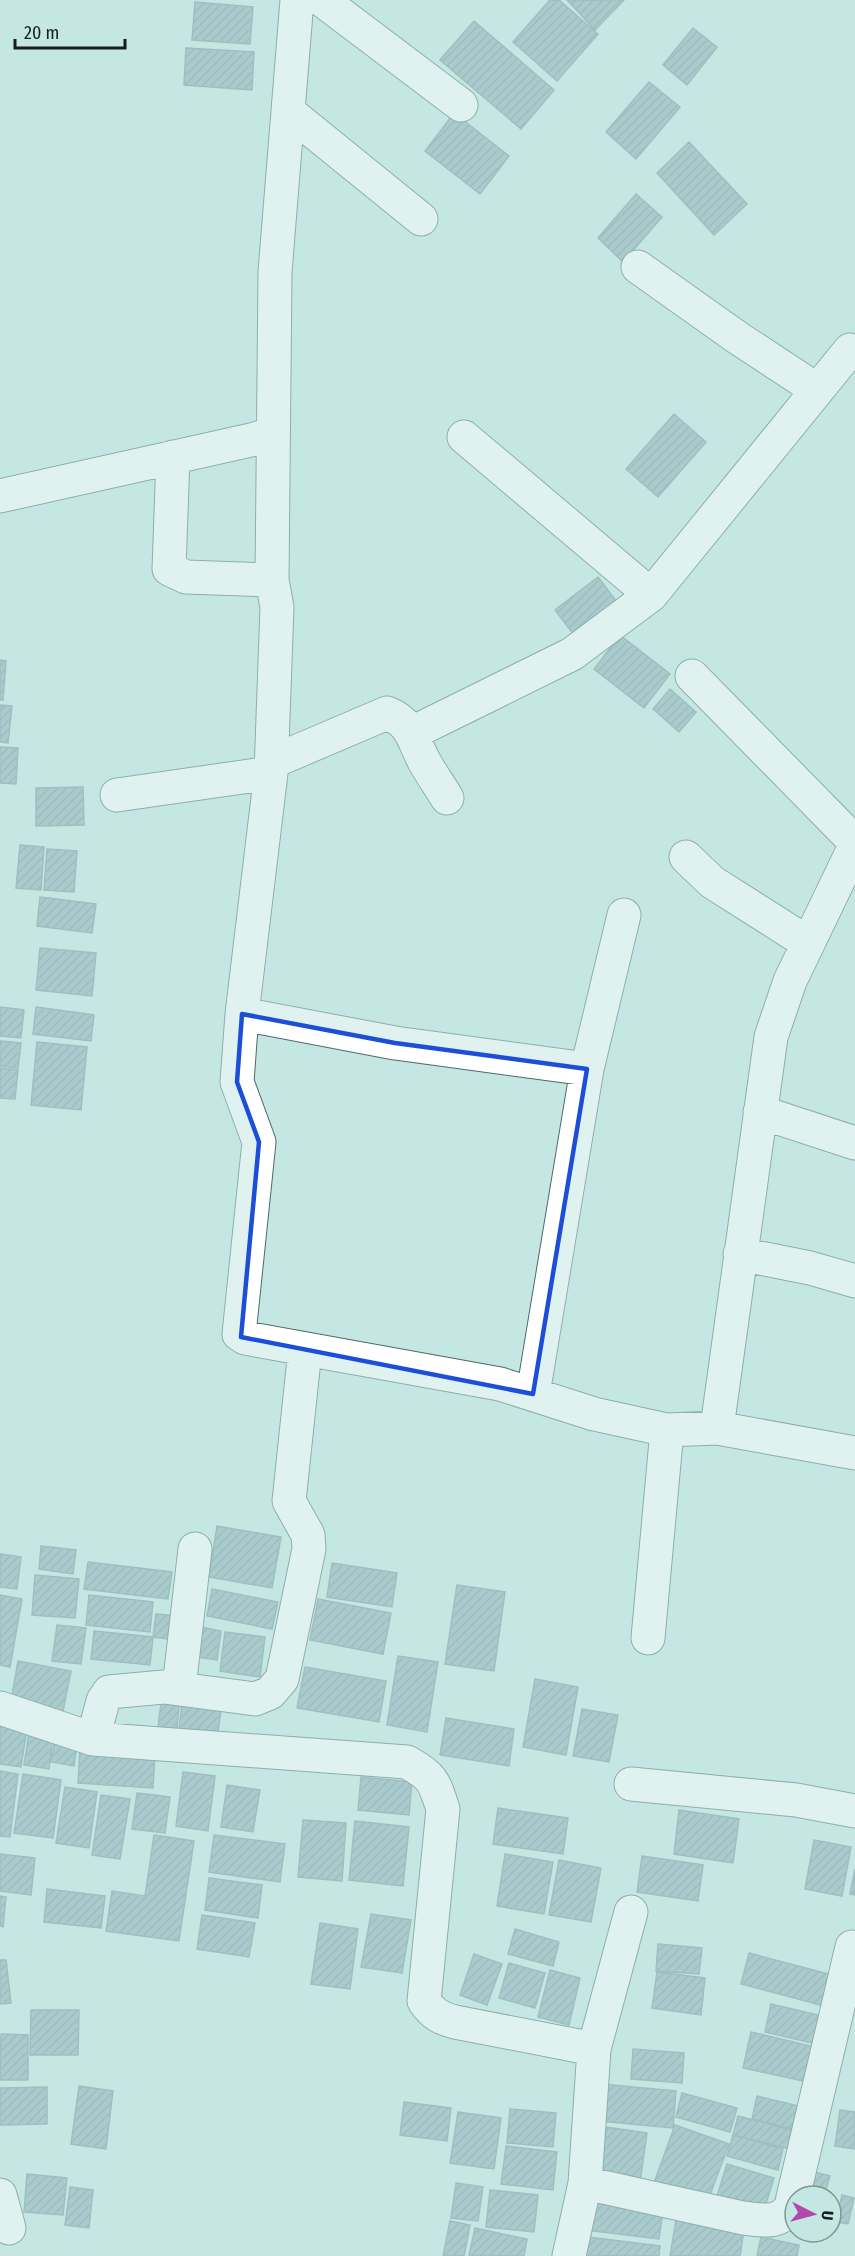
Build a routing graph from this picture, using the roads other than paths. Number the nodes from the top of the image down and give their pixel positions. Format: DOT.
graph roads {
  1 [pos="297,0"];
  2 [pos="322,0"];
  3 [pos="460,105"];
  4 [pos="289,112"];
  5 [pos="421,219"];
  6 [pos="638,267"];
  7 [pos="850,350"];
  8 [pos="817,390"];
  9 [pos="273,433"];
  10 [pos="464,437"];
  11 [pos="173,457"];
  12 [pos="0,496"];
  13 [pos="272,580"];
  14 [pos="651,595"];
  15 [pos="692,676"];
  16 [pos="412,733"];
  17 [pos="272,767"];
  18 [pos="117,795"];
  19 [pos="447,798"];
  20 [pos="855,844"];
  21 [pos="686,857"];
  22 [pos="624,915"];
  23 [pos="808,943"];
  24 [pos="242,1014"];
  25 [pos="587,1069"];
  26 [pos="760,1112"];
  27 [pos="855,1143"];
  28 [pos="740,1254"];
  29 [pos="855,1281"];
  30 [pos="305,1350"];
  31 [pos="533,1394"];
  32 [pos="717,1428"];
  33 [pos="667,1430"];
  34 [pos="855,1453"];
  35 [pos="195,1549"];
  36 [pos="648,1638"];
  37 [pos="179,1688"];
  38 [pos="0,1708"];
  39 [pos="93,1739"];
  40 [pos="631,1784"];
  41 [pos="855,1811"];
  42 [pos="631,1912"];
  43 [pos="852,1947"];
  44 [pos="594,2049"];
  45 [pos="585,2183"];
  46 [pos="0,2195"];
  47 [pos="9,2228"];
  48 [pos="569,2256"];
  1 -- 4 [label="street"];
  2 -- 3 [label="street"];
  4 -- 5 [label="street"];
  4 -- 9 [label="street"];
  6 -- 8 [label="street"];
  7 -- 8 [label="street"];
  8 -- 14 [label="street"];
  9 -- 11 [label="street"];
  9 -- 13 [label="street"];
  10 -- 14 [label="street"];
  11 -- 12 [label="street"];
  11 -- 13 [label="street"];
  13 -- 17 [label="street"];
  14 -- 16 [label="street"];
  15 -- 20 [label="street"];
  16 -- 17 [label="street"];
  16 -- 19 [label="street"];
  17 -- 18 [label="street"];
  17 -- 24 [label="street"];
  20 -- 23 [label="street"];
  21 -- 23 [label="street"];
  22 -- 25 [label="street"];
  23 -- 26 [label="street"];
  24 -- 25 [label="street"];
  24 -- 30 [label="street"];
  25 -- 31 [label="street"];
  26 -- 27 [label="street"];
  26 -- 28 [label="street"];
  28 -- 29 [label="street"];
  28 -- 32 [label="street"];
  30 -- 31 [label="street"];
  30 -- 37 [label="street"];
  31 -- 33 [label="street"];
  32 -- 33 [label="street"];
  32 -- 34 [label="street"];
  33 -- 36 [label="street"];
  35 -- 37 [label="street"];
  37 -- 39 [label="street"];
  38 -- 39 [label="street"];
  39 -- 44 [label="street"];
  40 -- 41 [label="street"];
  42 -- 44 [label="street"];
  43 -- 45 [label="street"];
  44 -- 45 [label="street"];
  45 -- 48 [label="street"];
  46 -- 47 [label="street"];
}
